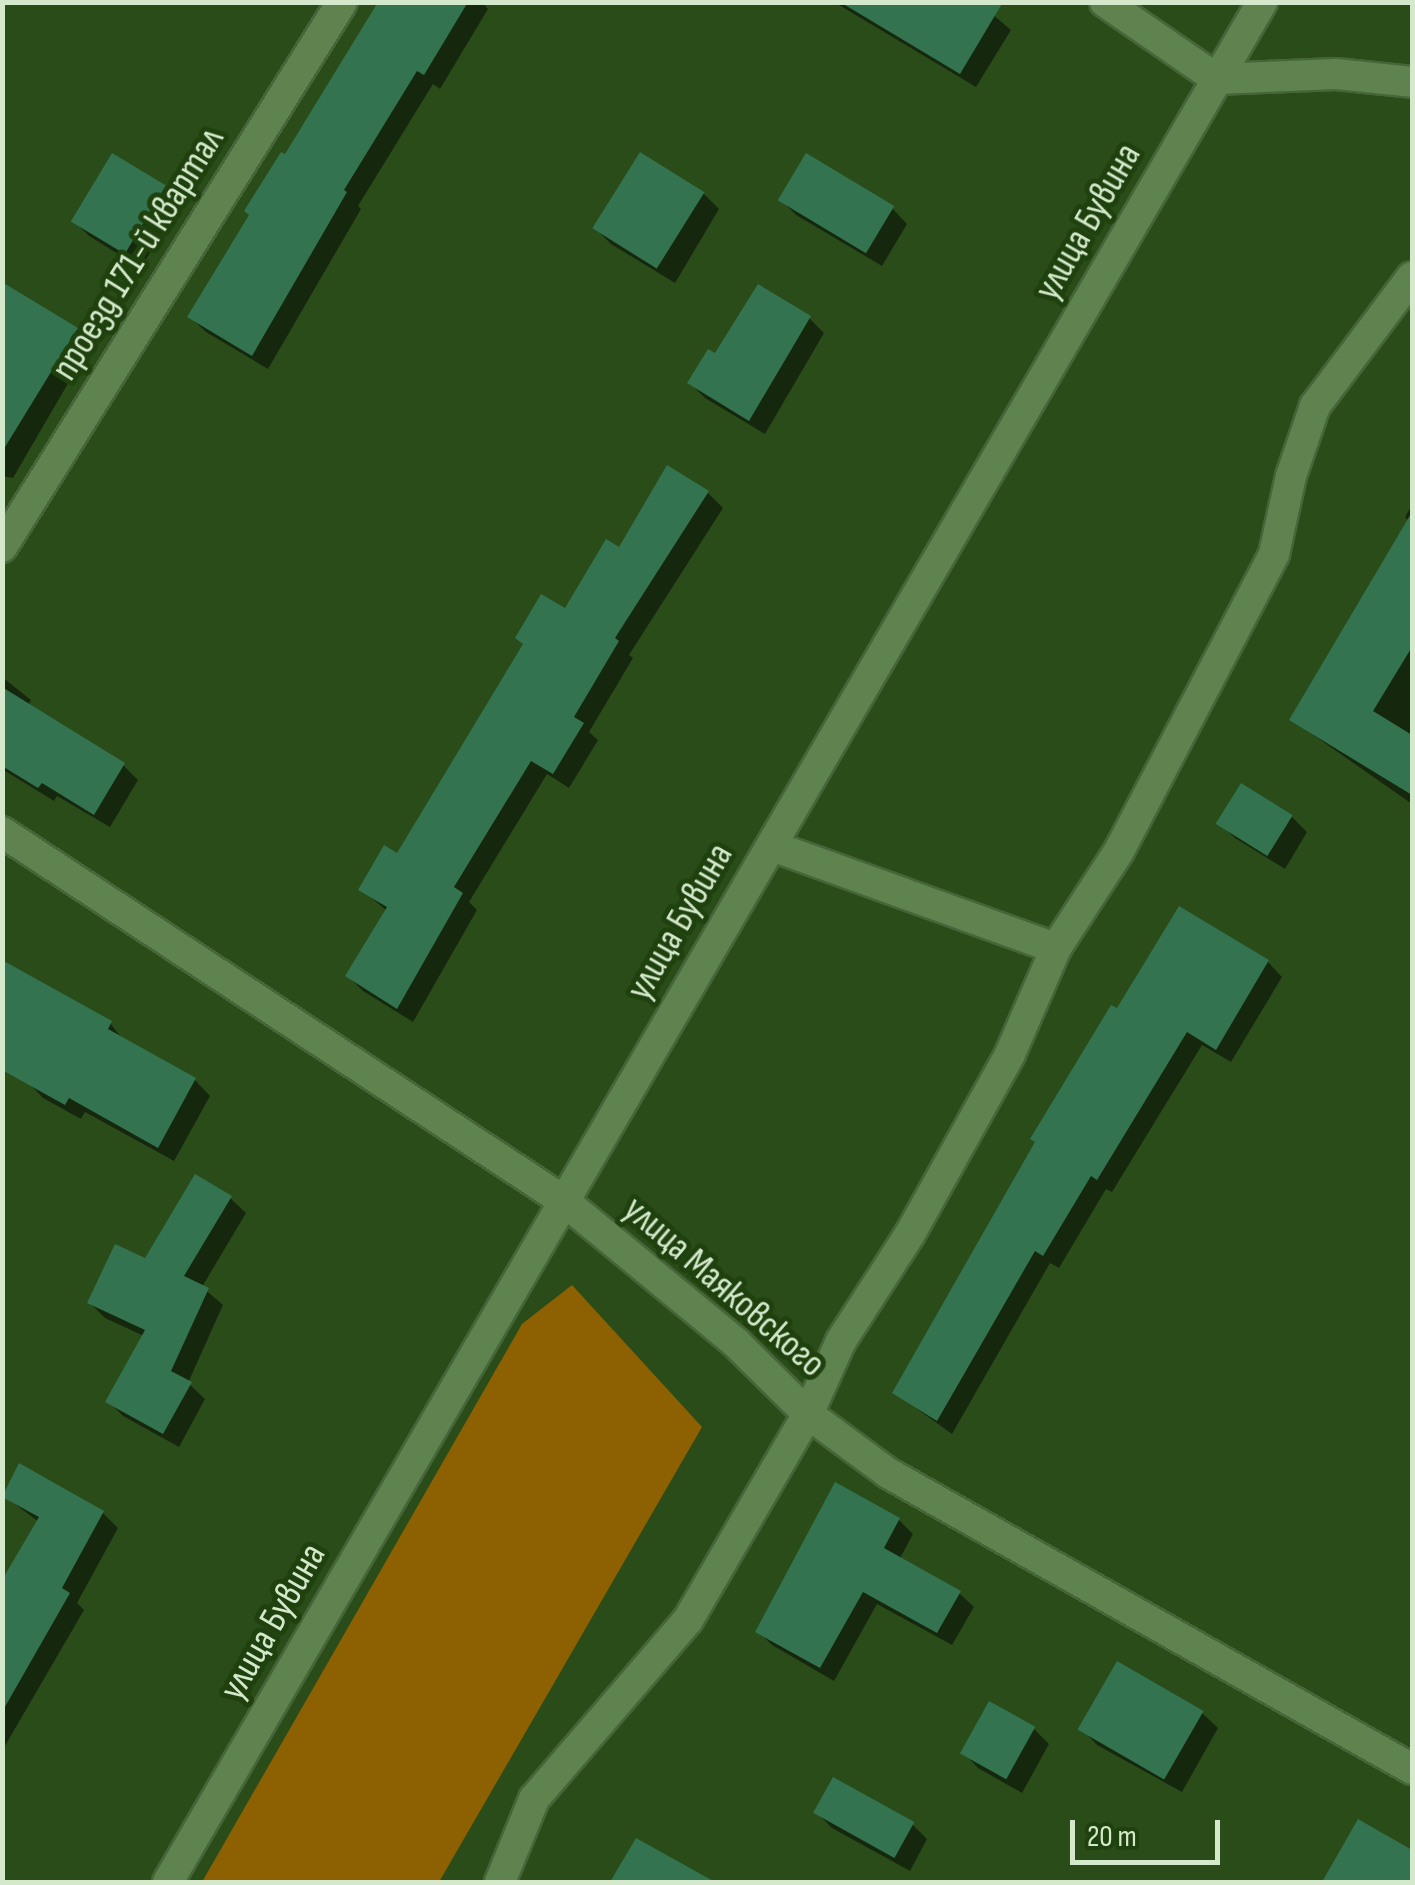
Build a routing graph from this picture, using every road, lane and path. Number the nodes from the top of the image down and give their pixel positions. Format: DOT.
graph roads {
  1 [pos="342,2"];
  2 [pos="1105,2"];
  3 [pos="1262,2"];
  4 [pos="1217,79"];
  5 [pos="1412,82"];
  6 [pos="1412,277"];
  7 [pos="2,547"];
  8 [pos="2,832"];
  9 [pos="772,846"];
  10 [pos="1056,948"];
  11 [pos="564,1200"];
  12 [pos="808,1414"];
  13 [pos="1412,1769"];
  14 [pos="168,1882"];
  15 [pos="500,1882"];
  1 -- 7 [label="street, проезд 171-й квартал"];
  2 -- 4 [label="street"];
  3 -- 4 [label="street, улица Бувина"];
  4 -- 5 [label="street"];
  4 -- 9 [label="street, улица Бувина"];
  6 -- 10 [label="street"];
  8 -- 11 [label="street, улица Маяковского"];
  9 -- 10 [label="street"];
  9 -- 11 [label="street, улица Бувина"];
  10 -- 12 [label="street"];
  11 -- 12 [label="street, улица Маяковского"];
  11 -- 14 [label="street, улица Бувина"];
  12 -- 13 [label="street, улица Маяковского"];
  12 -- 15 [label="street"];
}
